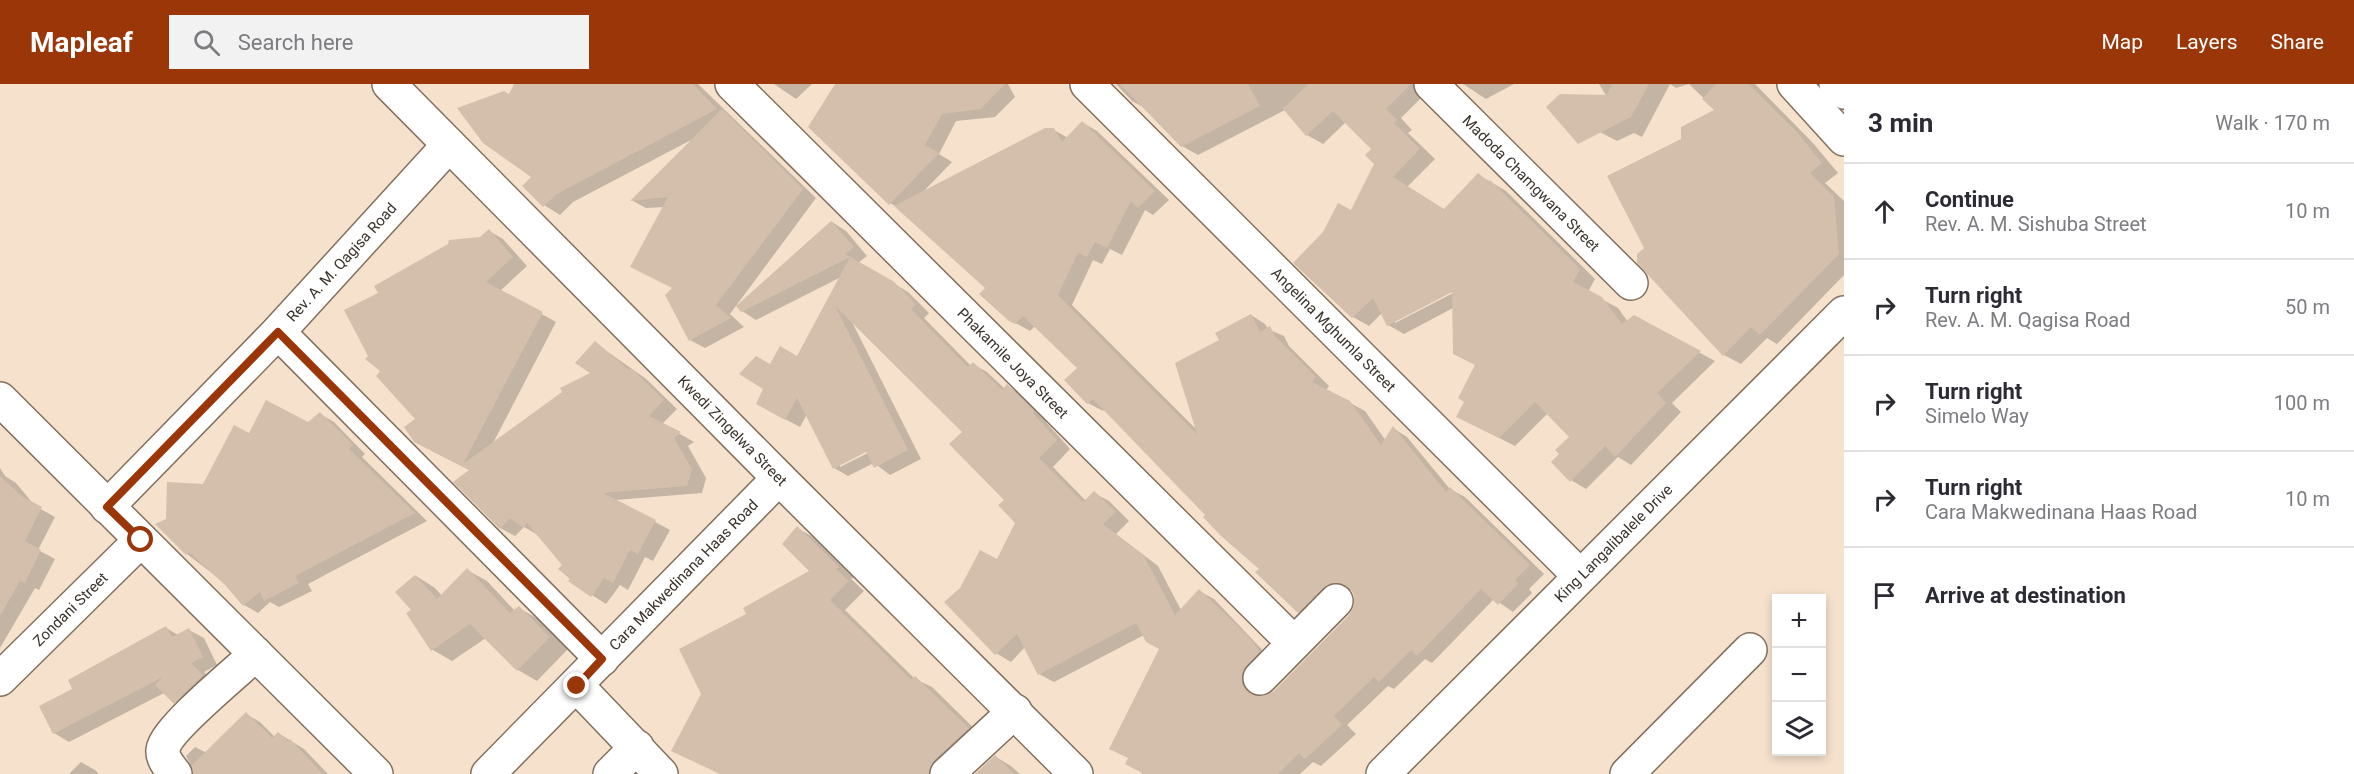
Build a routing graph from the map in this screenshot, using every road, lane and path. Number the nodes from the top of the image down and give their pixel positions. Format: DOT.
graph roads {
  1 [pos="732,84"];
  2 [pos="1087,84"];
  3 [pos="1431,84"];
  4 [pos="1794,84"];
  5 [pos="1836,84"];
  6 [pos="397,86"];
  7 [pos="1844,92"];
  8 [pos="1844,139"];
  9 [pos="449,145"];
  10 [pos="1631,284"];
  11 [pos="1844,313"];
  12 [pos="278,332"];
  13 [pos="0,399"];
  14 [pos="778,478"];
  15 [pos="107,507"];
  16 [pos="141,540"];
  17 [pos="1580,576"];
  18 [pos="1336,601"];
  19 [pos="1294,643"];
  20 [pos="1750,650"];
  21 [pos="256,654"];
  22 [pos="602,659"];
  23 [pos="1260,678"];
  24 [pos="0,679"];
  25 [pos="577,686"];
  26 [pos="1015,711"];
  27 [pos="638,747"];
  28 [pos="175,774"];
  29 [pos="376,774"];
  30 [pos="488,774"];
  31 [pos="610,774"];
  32 [pos="662,774"];
  33 [pos="947,774"];
  34 [pos="1077,774"];
  35 [pos="1383,774"];
  36 [pos="1627,774"];
  1 -- 19 [label="street, Phakamile Joya Street"];
  2 -- 17 [label="street, Angelina Mghumla Street"];
  3 -- 10 [label="street, Madoda Chamgwana Street"];
  4 -- 8 [label="street"];
  5 -- 7 [label="street"];
  6 -- 9 [label="street, Kwedi Zingelwa Street"];
  9 -- 12 [label="street, Rev. A. M. Qagisa Road"];
  9 -- 14 [label="street, Kwedi Zingelwa Street"];
  11 -- 17 [label="street, King Langalibalele Drive"];
  12 -- 15 [label="street, Rev. A. M. Qagisa Road"];
  12 -- 22 [label="street"];
  13 -- 15 [label="street"];
  14 -- 22 [label="street, Cara Makwedinana Haas Road"];
  14 -- 26 [label="street, Kwedi Zingelwa Street"];
  15 -- 16 [label="street"];
  16 -- 21 [label="street"];
  16 -- 24 [label="street, Zondani Street"];
  17 -- 35 [label="street, King Langalibalele Drive"];
  18 -- 19 [label="street"];
  19 -- 23 [label="street"];
  20 -- 36 [label="street"];
  21 -- 28 [label="street"];
  21 -- 29 [label="street"];
  22 -- 25 [label="street, Cara Makwedinana Haas Road"];
  25 -- 27 [label="street"];
  25 -- 30 [label="street, Cara Makwedinana Haas Road"];
  26 -- 33 [label="street"];
  26 -- 34 [label="street, Kwedi Zingelwa Street"];
  27 -- 31 [label="street"];
  27 -- 32 [label="street"];
}
